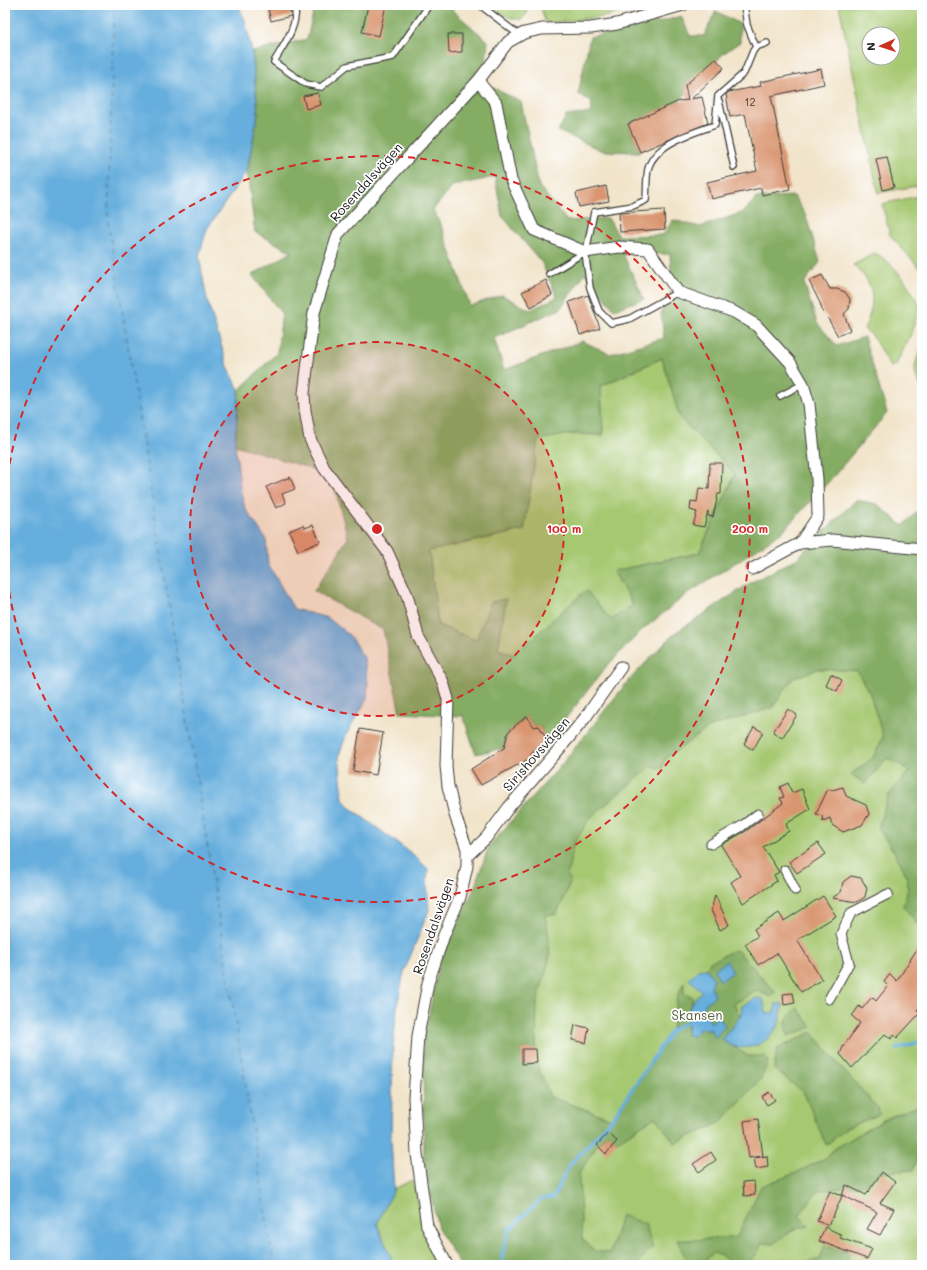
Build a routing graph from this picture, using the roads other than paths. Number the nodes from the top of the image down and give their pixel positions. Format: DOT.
graph roads {
  1 [pos="295,5"];
  2 [pos="429,5"];
  3 [pos="480,5"];
  4 [pos="683,5"];
  5 [pos="744,5"];
  6 [pos="519,35"];
  7 [pos="767,43"];
  8 [pos="756,47"];
  9 [pos="478,81"];
  10 [pos="718,96"];
  11 [pos="734,167"];
  12 [pos="586,252"];
  13 [pos="549,274"];
  14 [pos="678,292"];
  15 [pos="803,384"];
  16 [pos="780,396"];
  17 [pos="800,542"];
  18 [pos="922,549"];
  19 [pos="752,569"];
  20 [pos="621,667"];
  21 [pos="758,814"];
  22 [pos="711,844"];
  23 [pos="468,855"];
  24 [pos="785,870"];
  25 [pos="796,890"];
  26 [pos="888,894"];
  27 [pos="829,999"];
  28 [pos="447,1265"];
  1 -- 2 [label="lane"];
  3 -- 6 [label="lane"];
  4 -- 6 [label="street, Rosendalsvägen"];
  5 -- 8 [label="lane"];
  6 -- 9 [label="street, Rosendalsvägen"];
  7 -- 8 [label="lane"];
  8 -- 10 [label="lane"];
  9 -- 12 [label="street"];
  9 -- 23 [label="street, Rosendalsvägen"];
  10 -- 11 [label="lane"];
  10 -- 12 [label="lane"];
  12 -- 13 [label="lane"];
  12 -- 14 [label="street"];
  12 -- 14 [label="lane"];
  14 -- 15 [label="street"];
  15 -- 16 [label="lane"];
  15 -- 17 [label="street"];
  17 -- 18 [label="street"];
  17 -- 19 [label="street"];
  20 -- 23 [label="street, Sirishovsvägen"];
  21 -- 22 [label="street"];
  23 -- 28 [label="street, Rosendalsvägen"];
  24 -- 25 [label="street"];
  26 -- 27 [label="street"];
}
